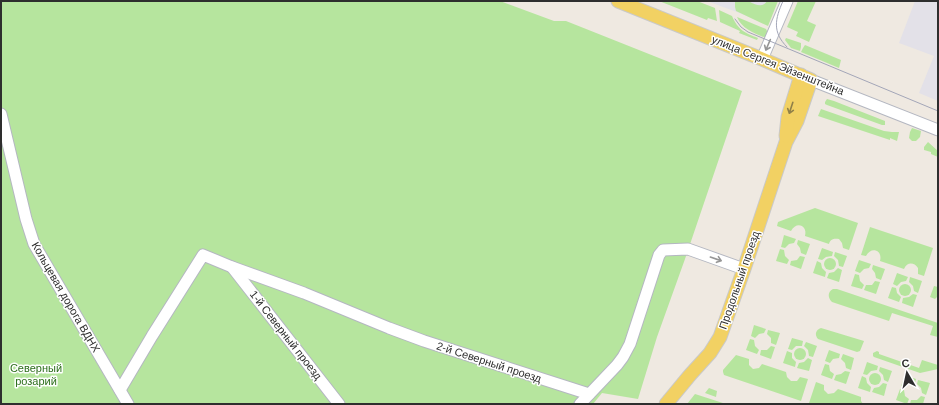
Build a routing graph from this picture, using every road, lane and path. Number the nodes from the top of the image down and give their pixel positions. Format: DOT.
graph roads {
  1 [pos="618,1"];
  2 [pos="787,1"];
  3 [pos="762,59"];
  4 [pos="806,78"];
  5 [pos="1,114"];
  6 [pos="938,130"];
  7 [pos="232,267"];
  8 [pos="744,269"];
  9 [pos="681,386"];
  10 [pos="120,390"];
  11 [pos="589,394"];
  12 [pos="128,404"];
  13 [pos="339,404"];
  14 [pos="580,404"];
  15 [pos="666,404"];
  16 [pos="673,404"];
  1 -- 3 [label="main road, улица Сергея Эйзенштейна"];
  2 -- 3 [label="street, one-way"];
  3 -- 4 [label="main road, улица Сергея Эйзенштейна"];
  4 -- 6 [label="street, улица Сергея Эйзенштейна"];
  4 -- 8 [label="main road, Продольный проезд"];
  5 -- 10 [label="street, Кольцевая дорога ВДНХ"];
  7 -- 10 [label="street, 2-й Северный проезд"];
  7 -- 11 [label="street, 2-й Северный проезд"];
  7 -- 13 [label="street, 1-й Северный проезд"];
  8 -- 9 [label="main road, Продольный проезд"];
  11 -- 8 [label="street, one-way"];
  9 -- 15 [label="main road, Продольный проезд"];
  9 -- 16 [label="main road"];
  10 -- 12 [label="street, Кольцевая дорога ВДНХ"];
  11 -- 14 [label="street"];
}
